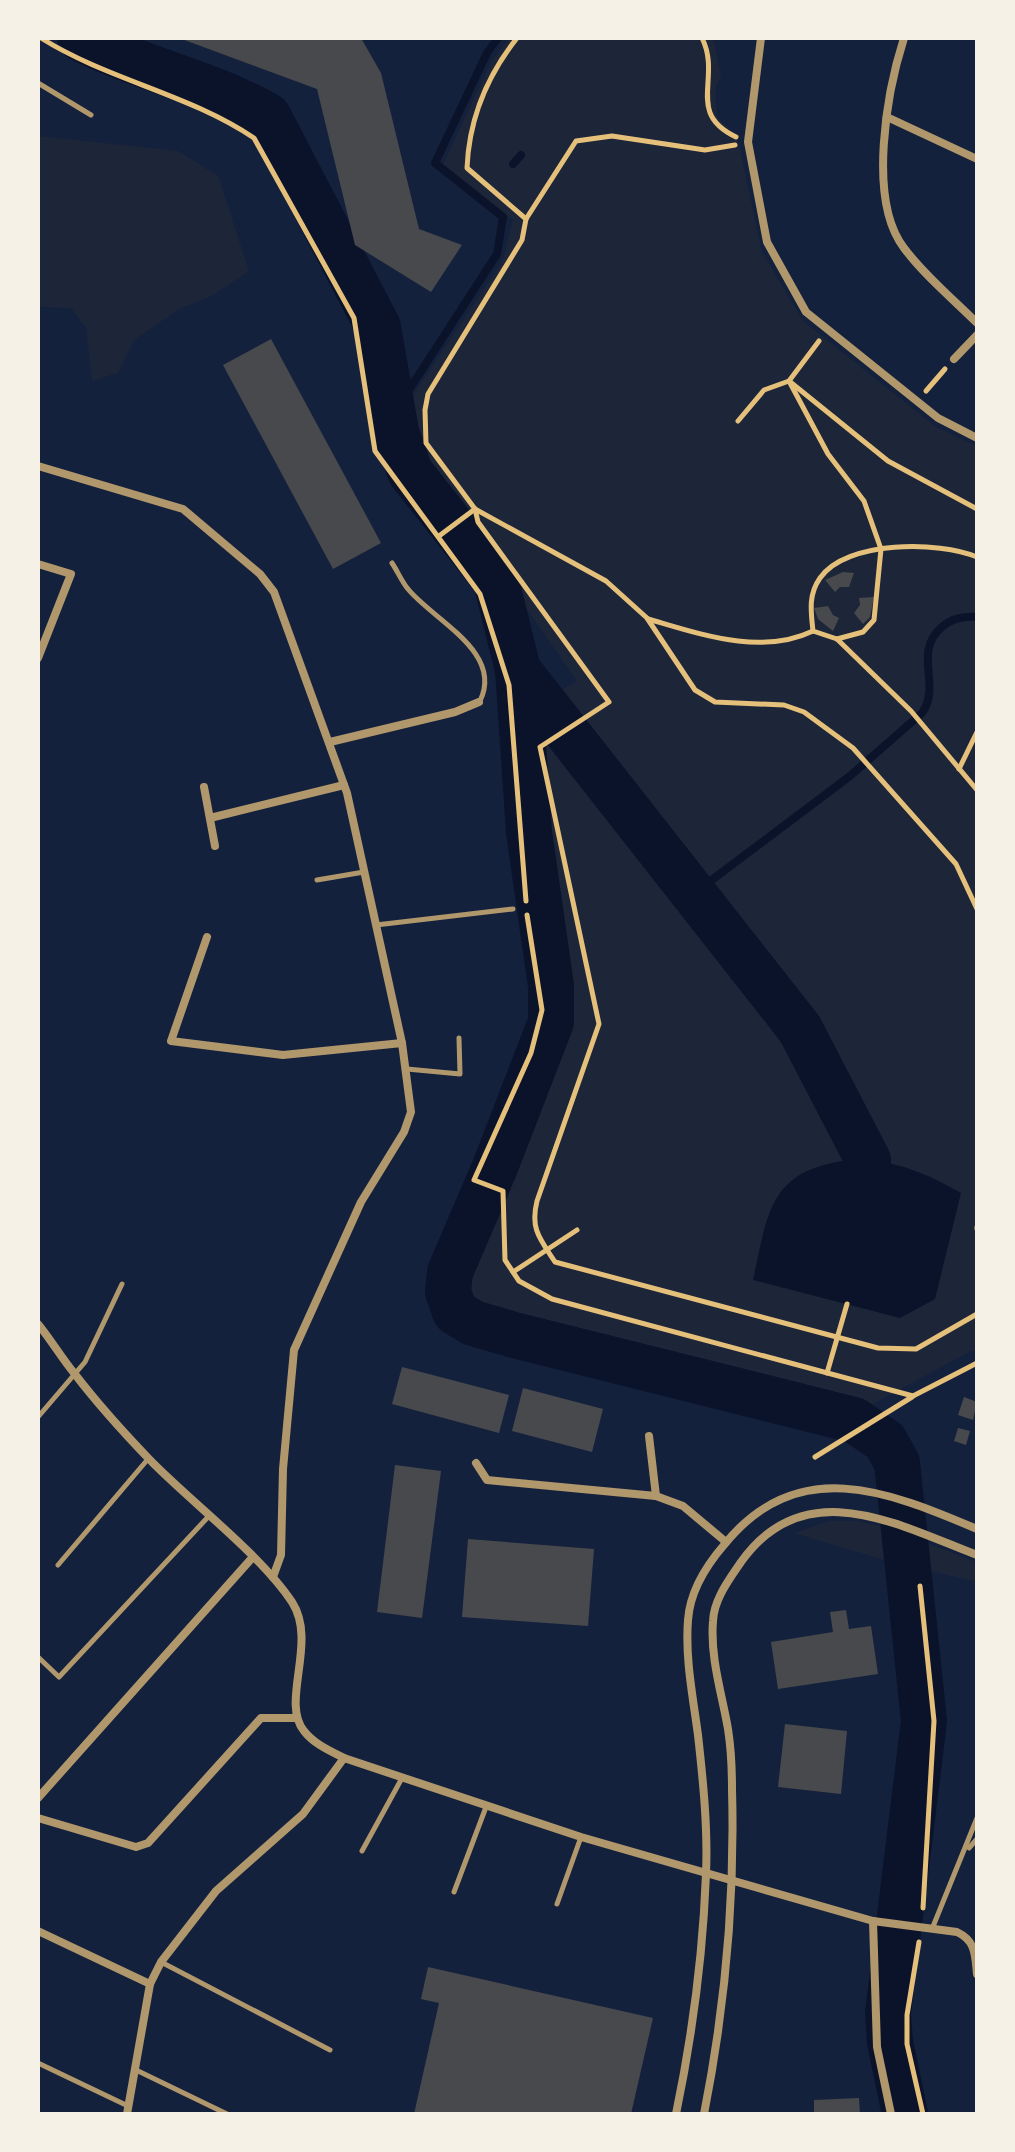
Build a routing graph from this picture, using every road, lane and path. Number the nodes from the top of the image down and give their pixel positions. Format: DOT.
graph roads {
  1 [pos="41,38"];
  2 [pos="517,38"];
  3 [pos="702,38"];
  4 [pos="761,38"];
  5 [pos="904,38"];
  6 [pos="38,83"];
  7 [pos="91,115"];
  8 [pos="887,117"];
  9 [pos="748,142"];
  10 [pos="977,159"];
  11 [pos="526,219"];
  12 [pos="977,323"];
  13 [pos="827,331"];
  14 [pos="977,335"];
  15 [pos="954,359"];
  16 [pos="789,381"];
  17 [pos="920,398"];
  18 [pos="738,421"];
  19 [pos="977,438"];
  20 [pos="38,466"];
  21 [pos="475,509"];
  22 [pos="977,509"];
  23 [pos="439,536"];
  24 [pos="881,549"];
  25 [pos="977,557"];
  26 [pos="392,563"];
  27 [pos="38,564"];
  28 [pos="647,618"];
  29 [pos="813,631"];
  30 [pos="837,639"];
  31 [pos="38,658"];
  32 [pos="479,702"];
  33 [pos="977,732"];
  34 [pos="330,742"];
  35 [pos="959,769"];
  36 [pos="344,785"];
  37 [pos="204,787"];
  38 [pos="977,790"];
  39 [pos="210,818"];
  40 [pos="215,846"];
  41 [pos="364,872"];
  42 [pos="317,880"];
  43 [pos="513,909"];
  44 [pos="977,909"];
  45 [pos="376,925"];
  46 [pos="207,937"];
  47 [pos="459,1038"];
  48 [pos="402,1043"];
  49 [pos="407,1069"];
  50 [pos="577,1230"];
  51 [pos="546,1249"];
  52 [pos="513,1272"];
  53 [pos="122,1284"];
  54 [pos="847,1304"];
  55 [pos="977,1314"];
  56 [pos="38,1324"];
  57 [pos="837,1337"];
  58 [pos="977,1363"];
  59 [pos="827,1373"];
  60 [pos="74,1374"];
  61 [pos="913,1396"];
  62 [pos="38,1417"];
  63 [pos="649,1436"];
  64 [pos="815,1457"];
  65 [pos="149,1458"];
  66 [pos="476,1463"];
  67 [pos="656,1496"];
  68 [pos="208,1517"];
  69 [pos="977,1529"];
  70 [pos="726,1542"];
  71 [pos="977,1555"];
  72 [pos="252,1558"];
  73 [pos="58,1565"];
  74 [pos="273,1577"];
  75 [pos="920,1586"];
  76 [pos="38,1657"];
  77 [pos="297,1718"];
  78 [pos="344,1758"];
  79 [pos="402,1778"];
  80 [pos="38,1798"];
  81 [pos="486,1807"];
  82 [pos="38,1818"];
  83 [pos="977,1818"];
  84 [pos="581,1837"];
  85 [pos="977,1839"];
  86 [pos="362,1851"];
  87 [pos="966,1852"];
  88 [pos="706,1873"];
  89 [pos="732,1880"];
  90 [pos="454,1892"];
  91 [pos="557,1904"];
  92 [pos="873,1921"];
  93 [pos="916,1928"];
  94 [pos="931,1930"];
  95 [pos="38,1931"];
  96 [pos="161,1962"];
  97 [pos="977,1974"];
  98 [pos="150,1984"];
  99 [pos="330,2050"];
  100 [pos="38,2063"];
  101 [pos="135,2069"];
  102 [pos="127,2110"];
  103 [pos="227,2114"];
  104 [pos="676,2114"];
  105 [pos="704,2114"];
  106 [pos="891,2114"];
  107 [pos="923,2114"];
  1 -- 23 [label="path"];
  2 -- 11 [label="path"];
  3 -- 9 [label="path"];
  4 -- 9 [label="street"];
  5 -- 8 [label="street"];
  6 -- 7 [label="lane"];
  8 -- 10 [label="street"];
  8 -- 12 [label="street"];
  9 -- 11 [label="path"];
  9 -- 13 [label="street"];
  11 -- 21 [label="path"];
  13 -- 16 [label="path"];
  13 -- 19 [label="street"];
  14 -- 15 [label="street"];
  15 -- 17 [label="path"];
  16 -- 18 [label="path"];
  16 -- 22 [label="path"];
  16 -- 24 [label="path"];
  20 -- 34 [label="street"];
  21 -- 23 [label="path"];
  21 -- 28 [label="path"];
  21 -- 51 [label="path"];
  23 -- 52 [label="path"];
  24 -- 25 [label="path"];
  24 -- 29 [label="path"];
  24 -- 30 [label="path"];
  26 -- 32 [label="lane"];
  27 -- 31 [label="street"];
  28 -- 29 [label="path"];
  28 -- 44 [label="path"];
  29 -- 30 [label="path"];
  30 -- 35 [label="path"];
  32 -- 34 [label="street"];
  33 -- 35 [label="path"];
  34 -- 36 [label="street"];
  35 -- 38 [label="path"];
  36 -- 39 [label="street"];
  36 -- 41 [label="street"];
  37 -- 39 [label="street"];
  39 -- 40 [label="street"];
  41 -- 42 [label="lane"];
  41 -- 45 [label="street"];
  43 -- 45 [label="lane"];
  45 -- 48 [label="street"];
  46 -- 48 [label="street"];
  47 -- 49 [label="lane"];
  48 -- 49 [label="street"];
  49 -- 74 [label="street"];
  50 -- 51 [label="path"];
  51 -- 52 [label="path"];
  51 -- 57 [label="path"];
  52 -- 59 [label="path"];
  53 -- 60 [label="lane"];
  54 -- 57 [label="path"];
  55 -- 57 [label="path"];
  56 -- 60 [label="street"];
  57 -- 59 [label="path"];
  58 -- 61 [label="path"];
  59 -- 61 [label="path"];
  60 -- 62 [label="lane"];
  60 -- 65 [label="street"];
  61 -- 64 [label="path"];
  63 -- 67 [label="street"];
  65 -- 68 [label="street"];
  65 -- 73 [label="lane"];
  66 -- 67 [label="street"];
  67 -- 70 [label="street"];
  68 -- 72 [label="street"];
  68 -- 76 [label="lane"];
  69 -- 70 [label="street"];
  70 -- 88 [label="street"];
  71 -- 89 [label="street"];
  72 -- 74 [label="street"];
  72 -- 80 [label="street"];
  74 -- 77 [label="street"];
  75 -- 93 [label="path"];
  77 -- 78 [label="street"];
  77 -- 82 [label="street"];
  78 -- 79 [label="street"];
  78 -- 96 [label="street"];
  79 -- 81 [label="street"];
  79 -- 86 [label="lane"];
  81 -- 84 [label="street"];
  81 -- 90 [label="lane"];
  83 -- 87 [label="lane"];
  84 -- 88 [label="street"];
  84 -- 91 [label="lane"];
  85 -- 87 [label="lane"];
  87 -- 94 [label="lane"];
  88 -- 89 [label="street"];
  88 -- 104 [label="street"];
  89 -- 92 [label="street"];
  89 -- 105 [label="street"];
  92 -- 93 [label="street"];
  92 -- 106 [label="street"];
  93 -- 94 [label="street"];
  93 -- 107 [label="path"];
  94 -- 97 [label="street"];
  95 -- 98 [label="street"];
  96 -- 98 [label="street"];
  96 -- 99 [label="lane"];
  98 -- 101 [label="street"];
  100 -- 102 [label="lane"];
  101 -- 102 [label="street"];
  101 -- 103 [label="lane"];
}
